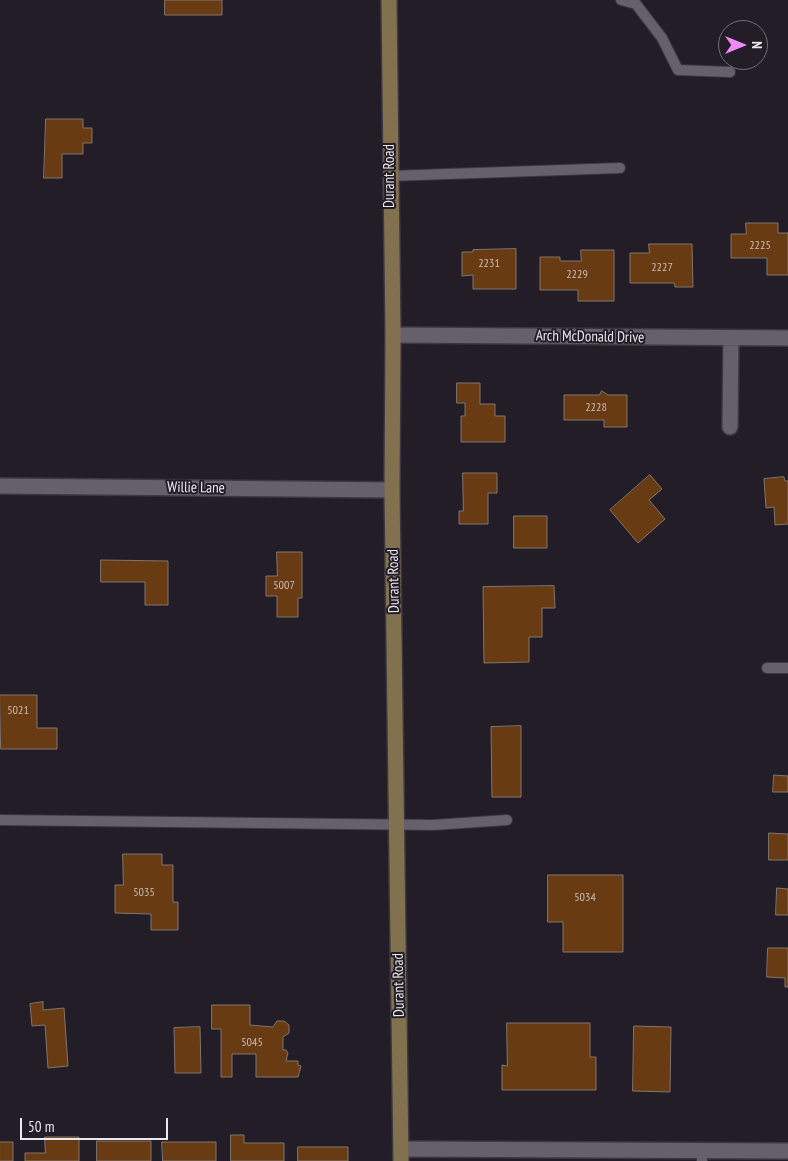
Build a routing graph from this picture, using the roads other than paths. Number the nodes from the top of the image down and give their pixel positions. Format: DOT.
graph roads {
  1 [pos="389,0"];
  2 [pos="621,0"];
  3 [pos="730,72"];
  4 [pos="620,168"];
  5 [pos="390,176"];
  6 [pos="393,335"];
  7 [pos="731,338"];
  8 [pos="788,338"];
  9 [pos="730,427"];
  10 [pos="0,486"];
  11 [pos="392,490"];
  12 [pos="767,668"];
  13 [pos="788,668"];
  14 [pos="0,820"];
  15 [pos="507,820"];
  16 [pos="397,824"];
  17 [pos="788,1151"];
  18 [pos="402,1155"];
  19 [pos="702,1156"];
  1 -- 5 [label="street, Durant Road"];
  2 -- 3 [label="lane"];
  4 -- 5 [label="lane"];
  5 -- 6 [label="street, Durant Road"];
  6 -- 7 [label="street, Arch McDonald Drive"];
  6 -- 11 [label="street, Durant Road"];
  7 -- 8 [label="street, Arch McDonald Drive"];
  7 -- 9 [label="street"];
  10 -- 11 [label="street, Willie Lane"];
  11 -- 16 [label="street, Durant Road"];
  12 -- 13 [label="lane"];
  14 -- 16 [label="lane"];
  15 -- 16 [label="lane"];
  16 -- 18 [label="street, Durant Road"];
  17 -- 19 [label="street"];
  18 -- 19 [label="street"];
}
